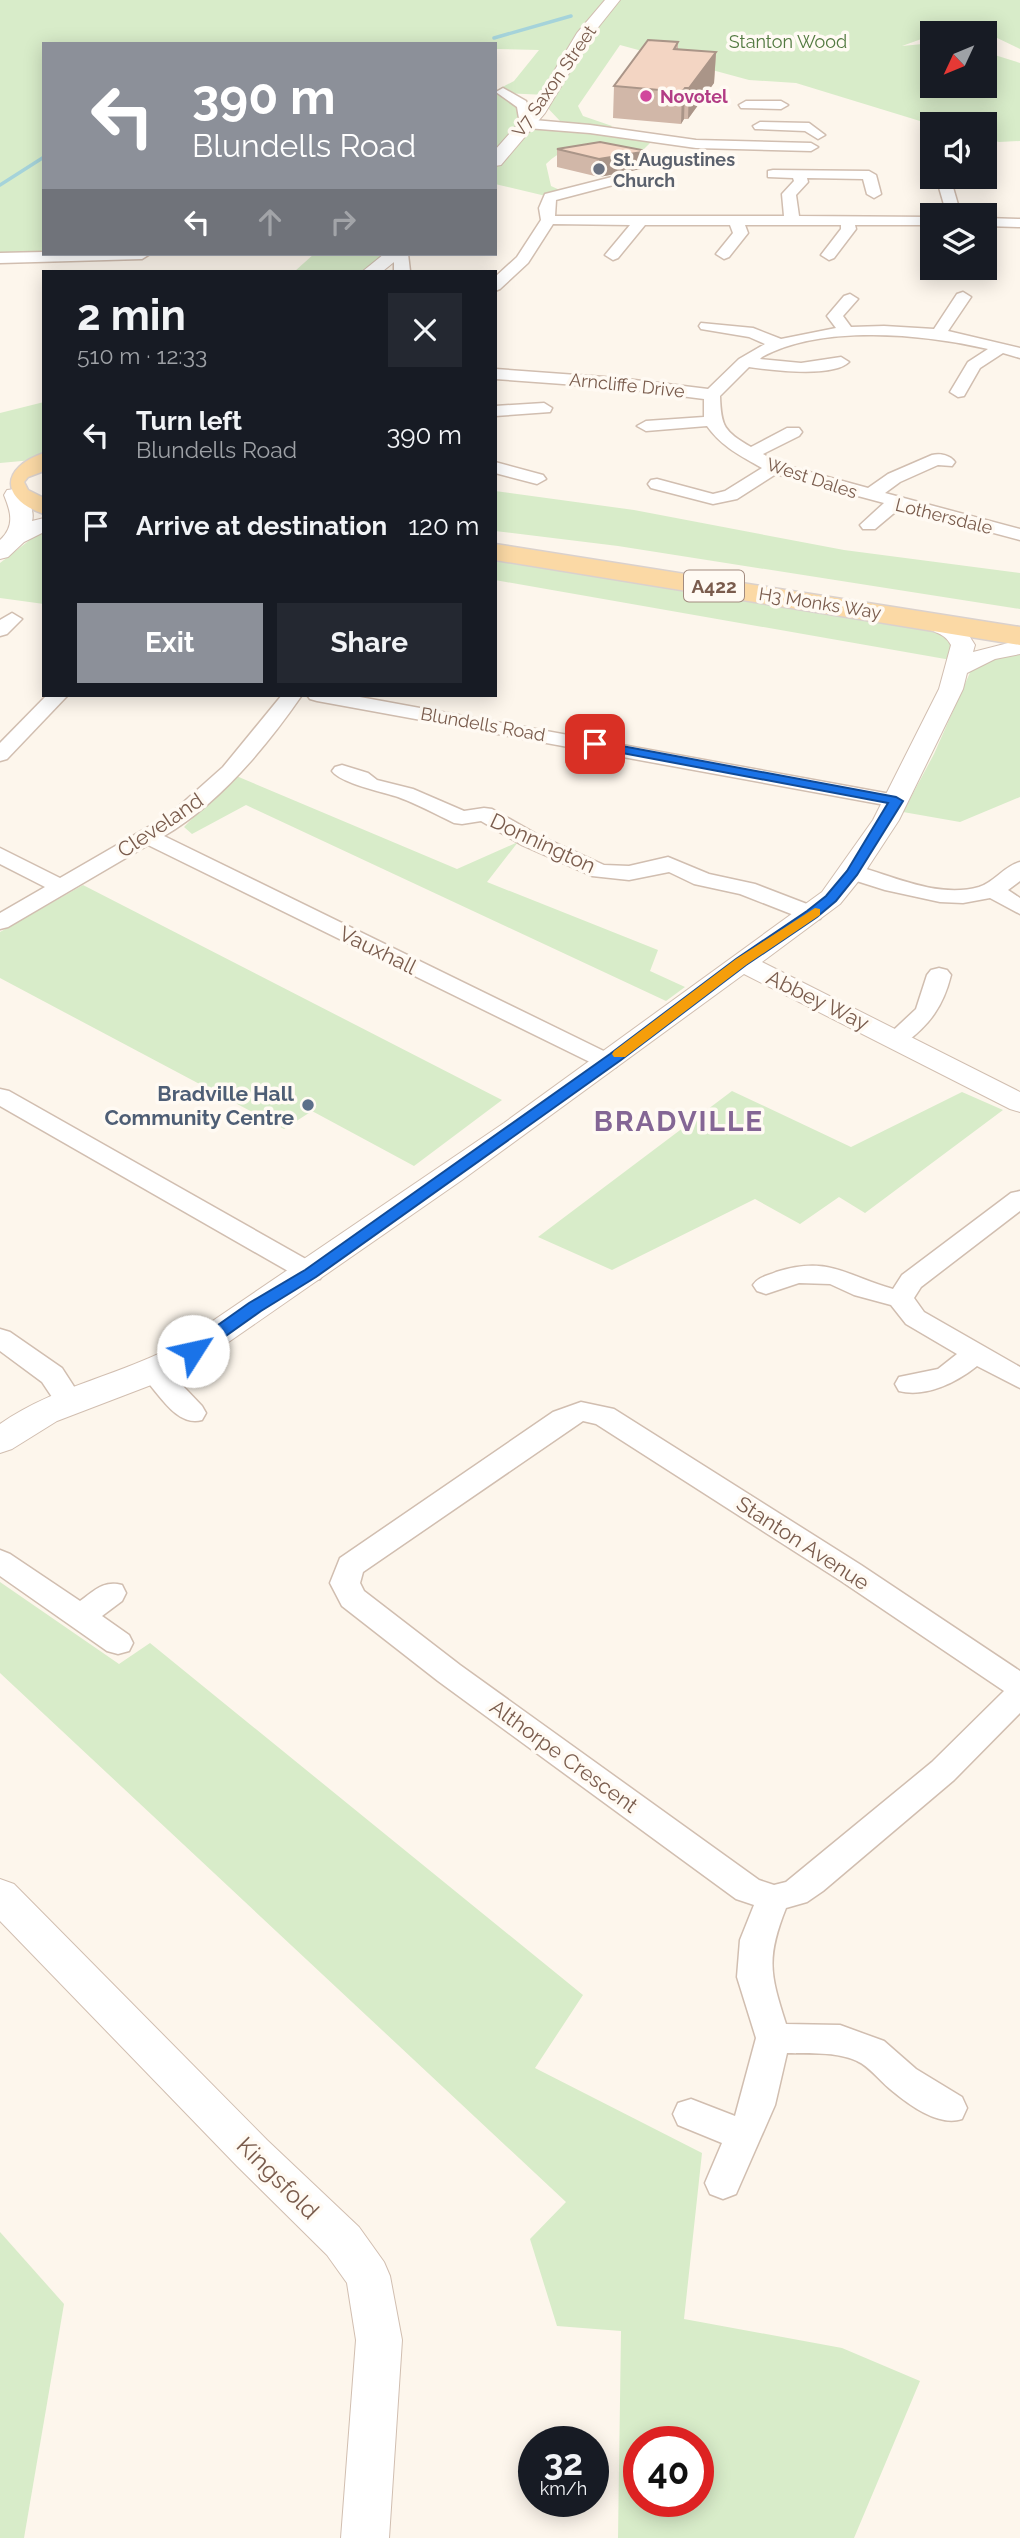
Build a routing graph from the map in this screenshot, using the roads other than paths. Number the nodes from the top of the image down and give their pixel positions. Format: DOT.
graph roads {
  1 [pos="613,0"];
  2 [pos="499,92"];
  3 [pos="545,99"];
  4 [pos="781,105"];
  5 [pos="527,124"];
  6 [pos="760,126"];
  7 [pos="580,128"];
  8 [pos="759,144"];
  9 [pos="498,158"];
  10 [pos="773,174"];
  11 [pos="799,174"];
  12 [pos="869,175"];
  13 [pos="612,181"];
  14 [pos="874,194"];
  15 [pos="548,220"];
  16 [pos="638,220"];
  17 [pos="736,220"];
  18 [pos="792,220"];
  19 [pos="847,221"];
  20 [pos="920,221"];
  21 [pos="997,222"];
  22 [pos="1020,223"];
  23 [pos="613,254"];
  24 [pos="724,254"];
  25 [pos="829,255"];
  26 [pos="71,256"];
  27 [pos="0,258"];
  28 [pos="497,284"];
  29 [pos="963,296"];
  30 [pos="850,299"];
  31 [pos="953,310"];
  32 [pos="976,313"];
  33 [pos="744,314"];
  34 [pos="707,326"];
  35 [pos="734,329"];
  36 [pos="847,332"];
  37 [pos="939,334"];
  38 [pos="779,344"];
  39 [pos="1002,347"];
  40 [pos="1020,353"];
  41 [pos="745,362"];
  42 [pos="841,362"];
  43 [pos="497,374"];
  44 [pos="958,392"];
  45 [pos="712,395"];
  46 [pos="544,408"];
  47 [pos="497,411"];
  48 [pos="712,421"];
  49 [pos="646,426"];
  50 [pos="793,432"];
  51 [pos="748,455"];
  52 [pos="936,458"];
  53 [pos="42,460"];
  54 [pos="42,461"];
  55 [pos="0,463"];
  56 [pos="497,468"];
  57 [pos="774,468"];
  58 [pos="537,480"];
  59 [pos="657,484"];
  60 [pos="10,492"];
  61 [pos="869,496"];
  62 [pos="895,503"];
  63 [pos="42,506"];
  64 [pos="42,525"];
  65 [pos="869,525"];
  66 [pos="497,531"];
  67 [pos="1020,540"];
  68 [pos="8,545"];
  69 [pos="497,552"];
  70 [pos="782,572"];
  71 [pos="933,622"];
  72 [pos="1020,636"];
  73 [pos="1020,647"];
  74 [pos="956,670"];
  75 [pos="56,697"];
  76 [pos="290,697"];
  77 [pos="328,697"];
  78 [pos="0,755"];
  79 [pos="342,771"];
  80 [pos="896,801"];
  81 [pos="148,837"];
  82 [pos="0,855"];
  83 [pos="1020,869"];
  84 [pos="852,872"];
  85 [pos="61,887"];
  86 [pos="992,890"];
  87 [pos="1020,907"];
  88 [pos="812,914"];
  89 [pos="0,922"];
  90 [pos="741,962"];
  91 [pos="939,975"];
  92 [pos="895,1039"];
  93 [pos="608,1062"];
  94 [pos="0,1096"];
  95 [pos="1020,1102"];
  96 [pos="1015,1210"];
  97 [pos="311,1273"];
  98 [pos="766,1285"];
  99 [pos="900,1299"];
  100 [pos="0,1338"];
  101 [pos="976,1353"];
  102 [pos="154,1372"];
  103 [pos="1020,1379"];
  104 [pos="909,1384"];
  105 [pos="71,1402"];
  106 [pos="580,1411"];
  107 [pos="192,1413"];
  108 [pos="0,1441"];
  109 [pos="0,1561"];
  110 [pos="111,1593"];
  111 [pos="82,1616"];
  112 [pos="118,1643"];
  113 [pos="1020,1686"];
  114 [pos="1020,1694"];
  115 [pos="0,1895"];
  116 [pos="774,1898"];
  117 [pos="773,2038"];
  118 [pos="949,2108"];
  119 [pos="691,2114"];
  120 [pos="742,2135"];
  121 [pos="723,2183"];
  122 [pos="365,2538"];
  1 -- 3 [label="street, V7 Saxon Street"];
  2 -- 3 [label="street"];
  2 -- 5 [label="street"];
  3 -- 5 [label="street, V7 Saxon Street"];
  3 -- 7 [label="street"];
  4 -- 6 [label="street"];
  5 -- 7 [label="street"];
  5 -- 9 [label="street, V7 Saxon Street"];
  6 -- 8 [label="street"];
  6 -- 8 [label="street"];
  7 -- 8 [label="street"];
  10 -- 11 [label="street"];
  11 -- 12 [label="street"];
  11 -- 18 [label="street"];
  12 -- 14 [label="street"];
  13 -- 15 [label="street"];
  15 -- 16 [label="street"];
  15 -- 28 [label="street"];
  16 -- 17 [label="street"];
  16 -- 23 [label="street"];
  17 -- 18 [label="street"];
  17 -- 24 [label="street"];
  18 -- 19 [label="street"];
  19 -- 20 [label="street"];
  19 -- 25 [label="street"];
  21 -- 22 [label="street"];
  26 -- 27 [label="street"];
  29 -- 31 [label="street"];
  30 -- 36 [label="street"];
  31 -- 32 [label="street"];
  31 -- 37 [label="street"];
  33 -- 35 [label="street"];
  34 -- 35 [label="street"];
  35 -- 38 [label="street"];
  36 -- 37 [label="street, Arncliffe Drive"];
  36 -- 38 [label="street, Arncliffe Drive"];
  37 -- 39 [label="street, Arncliffe Drive"];
  38 -- 41 [label="street, Arncliffe Drive"];
  39 -- 40 [label="street, Arncliffe Drive"];
  39 -- 44 [label="street"];
  41 -- 42 [label="street"];
  41 -- 45 [label="street, Arncliffe Drive"];
  43 -- 45 [label="street, Arncliffe Drive"];
  45 -- 48 [label="street"];
  46 -- 47 [label="street"];
  48 -- 49 [label="street"];
  48 -- 51 [label="street, West Dales"];
  50 -- 51 [label="street"];
  51 -- 57 [label="street, West Dales"];
  52 -- 61 [label="street"];
  53 -- 55 [label="main road"];
  54 -- 60 [label="main road"];
  56 -- 58 [label="street"];
  57 -- 59 [label="street"];
  57 -- 61 [label="street, West Dales"];
  60 -- 63 [label="main road"];
  60 -- 68 [label="street"];
  61 -- 62 [label="street, Lothersdale"];
  62 -- 65 [label="street"];
  62 -- 67 [label="street, Lothersdale"];
  64 -- 68 [label="street"];
  66 -- 70 [label="main road, H3 Monks Way / A422"];
  69 -- 71 [label="main road, H3 Monks Way / A422"];
  71 -- 72 [label="main road, H3 Monks Way / A422"];
  71 -- 74 [label="street"];
  73 -- 74 [label="street"];
  74 -- 80 [label="street"];
  75 -- 78 [label="street"];
  76 -- 81 [label="street, Cleveland"];
  77 -- 80 [label="street, Blundells Road"];
  79 -- 88 [label="street, Donnington"];
  80 -- 84 [label="street"];
  81 -- 85 [label="street, Cleveland"];
  81 -- 93 [label="street, Vauxhall"];
  82 -- 85 [label="street"];
  83 -- 86 [label="street"];
  84 -- 86 [label="street"];
  84 -- 88 [label="street"];
  85 -- 89 [label="street, Cleveland"];
  86 -- 87 [label="street"];
  88 -- 90 [label="street"];
  90 -- 92 [label="street, Abbey Way"];
  90 -- 93 [label="street"];
  91 -- 92 [label="street, Abbey Way"];
  92 -- 95 [label="street, Abbey Way"];
  93 -- 97 [label="street"];
  94 -- 97 [label="street"];
  96 -- 99 [label="street"];
  97 -- 102 [label="street"];
  98 -- 99 [label="street"];
  99 -- 101 [label="street"];
  100 -- 105 [label="street"];
  101 -- 103 [label="street"];
  101 -- 104 [label="street"];
  102 -- 105 [label="street"];
  102 -- 107 [label="street"];
  105 -- 108 [label="street"];
  106 -- 113 [label="street, Stanton Avenue"];
  106 -- 116 [label="street, Althorpe Crescent"];
  109 -- 111 [label="street"];
  110 -- 111 [label="street"];
  111 -- 112 [label="street"];
  114 -- 116 [label="street"];
  115 -- 122 [label="street, Kingsfold"];
  116 -- 117 [label="street"];
  117 -- 118 [label="street"];
  117 -- 120 [label="street"];
  119 -- 120 [label="street"];
  120 -- 121 [label="street"];
}
